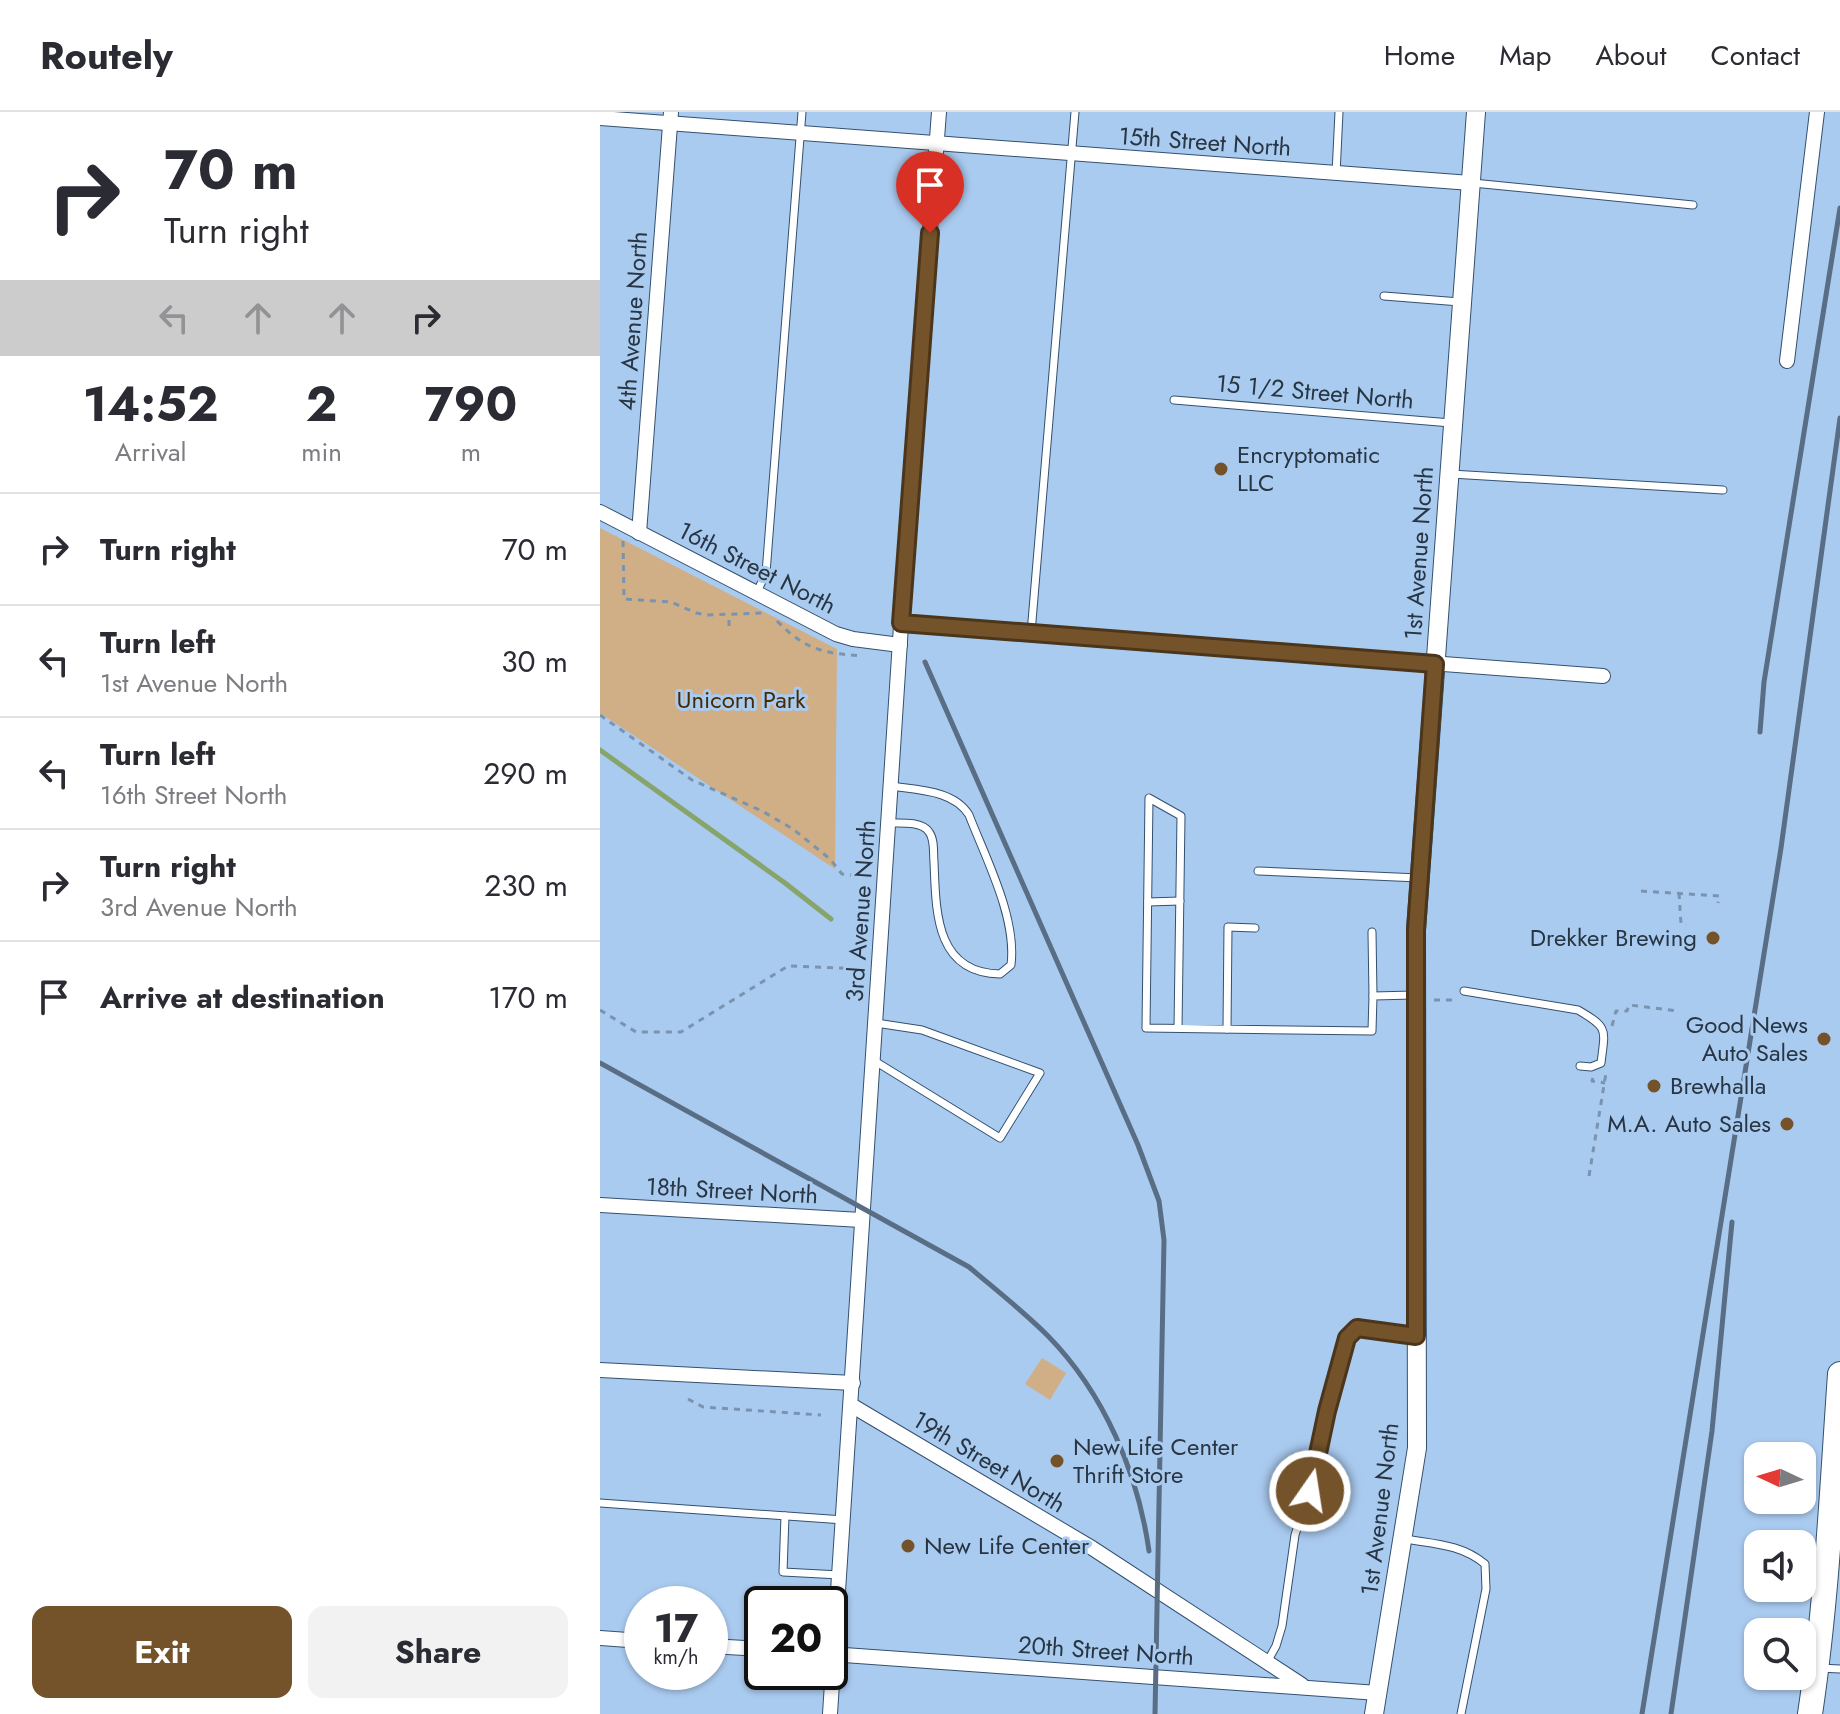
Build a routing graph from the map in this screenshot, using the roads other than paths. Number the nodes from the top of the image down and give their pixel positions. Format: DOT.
graph roads {
  1 [pos="802,112"];
  2 [pos="939,112"];
  3 [pos="1075,112"];
  4 [pos="1339,112"];
  5 [pos="1476,112"];
  6 [pos="1817,112"];
  7 [pos="600,118"];
  8 [pos="671,118"];
  9 [pos="800,133"];
  10 [pos="937,143"];
  11 [pos="1072,154"];
  12 [pos="1336,174"];
  13 [pos="1471,183"];
  14 [pos="1693,205"];
  15 [pos="1384,296"];
  16 [pos="1462,302"];
  17 [pos="1787,361"];
  18 [pos="1174,400"];
  19 [pos="1453,424"];
  20 [pos="1449,473"];
  21 [pos="1723,490"];
  22 [pos="600,512"];
  23 [pos="639,533"];
  24 [pos="757,592"];
  25 [pos="901,623"];
  26 [pos="1031,633"];
  27 [pos="900,645"];
  28 [pos="1435,664"];
  29 [pos="1603,676"];
  30 [pos="891,786"];
  31 [pos="888,823"];
  32 [pos="1258,871"];
  33 [pos="1419,878"];
  34 [pos="1180,901"];
  35 [pos="1148,902"];
  36 [pos="1255,928"];
  37 [pos="1372,932"];
  38 [pos="1464,991"];
  39 [pos="1373,996"];
  40 [pos="1425,998"];
  41 [pos="876,1023"];
  42 [pos="1178,1028"];
  43 [pos="1227,1029"];
  44 [pos="873,1060"];
  45 [pos="1580,1066"];
  46 [pos="600,1205"];
  47 [pos="861,1220"];
  48 [pos="1416,1336"];
  49 [pos="600,1370"];
  50 [pos="1840,1374"];
  51 [pos="853,1383"];
  52 [pos="851,1405"];
  53 [pos="600,1503"];
  54 [pos="785,1516"];
  55 [pos="844,1520"];
  56 [pos="1402,1539"];
  57 [pos="1834,1547"];
  58 [pos="840,1575"];
  59 [pos="839,1586"];
  60 [pos="600,1638"];
  61 [pos="624,1640"];
  62 [pos="848,1655"];
  63 [pos="1267,1662"];
  64 [pos="1828,1669"];
  65 [pos="1306,1687"];
  66 [pos="831,1690"];
  67 [pos="1378,1693"];
  68 [pos="830,1714"];
  69 [pos="1374,1714"];
  70 [pos="1461,1714"];
  71 [pos="1810,1714"];
  1 -- 9 [label="lane"];
  2 -- 10 [label="street, 3rd Avenue North"];
  3 -- 11 [label="lane"];
  4 -- 12 [label="lane"];
  5 -- 13 [label="street, 1st Avenue North"];
  6 -- 17 [label="street"];
  7 -- 8 [label="street, 15th Street North"];
  8 -- 9 [label="street, 15th Street North"];
  8 -- 23 [label="street, 4th Avenue North"];
  9 -- 10 [label="street, 15th Street North"];
  9 -- 24 [label="lane"];
  10 -- 11 [label="street, 15th Street North"];
  10 -- 25 [label="street, 3rd Avenue North"];
  11 -- 12 [label="street, 15th Street North"];
  11 -- 26 [label="lane"];
  12 -- 13 [label="street, 15th Street North"];
  13 -- 14 [label="lane"];
  13 -- 16 [label="street, 1st Avenue North"];
  15 -- 16 [label="lane"];
  16 -- 19 [label="street, 1st Avenue North"];
  18 -- 19 [label="lane, 15 1/2 Street North"];
  19 -- 20 [label="street, 1st Avenue North"];
  20 -- 21 [label="lane"];
  20 -- 28 [label="street, 1st Avenue North"];
  22 -- 23 [label="street, 16th Street North"];
  23 -- 24 [label="street, 16th Street North"];
  24 -- 27 [label="street, 16th Street North"];
  25 -- 26 [label="street"];
  25 -- 27 [label="street, 3rd Avenue North"];
  26 -- 28 [label="street"];
  27 -- 30 [label="street, 3rd Avenue North"];
  28 -- 29 [label="street"];
  28 -- 33 [label="street, 1st Avenue North"];
  30 -- 31 [label="street, 3rd Avenue North"];
  30 -- 31 [label="lane"];
  31 -- 41 [label="street, 3rd Avenue North"];
  32 -- 33 [label="lane"];
  33 -- 40 [label="street, 1st Avenue North"];
  34 -- 35 [label="lane"];
  34 -- 35 [label="lane"];
  34 -- 42 [label="lane"];
  35 -- 42 [label="lane"];
  36 -- 43 [label="lane"];
  37 -- 39 [label="lane"];
  38 -- 45 [label="lane"];
  39 -- 40 [label="lane"];
  39 -- 43 [label="lane"];
  40 -- 48 [label="street, 1st Avenue North"];
  41 -- 44 [label="street, 3rd Avenue North"];
  41 -- 44 [label="lane"];
  42 -- 43 [label="lane"];
  44 -- 47 [label="street, 3rd Avenue North"];
  46 -- 47 [label="street, 18th Street North"];
  47 -- 51 [label="street, 3rd Avenue North"];
  48 -- 56 [label="street, 1st Avenue North"];
  48 -- 63 [label="lane"];
  49 -- 51 [label="street"];
  50 -- 57 [label="main road"];
  51 -- 52 [label="street, 3rd Avenue North"];
  52 -- 55 [label="street, 3rd Avenue North"];
  52 -- 63 [label="street, 19th Street North"];
  53 -- 54 [label="lane"];
  54 -- 55 [label="lane"];
  54 -- 58 [label="lane"];
  55 -- 58 [label="street, 3rd Avenue North"];
  56 -- 67 [label="street, 1st Avenue North"];
  56 -- 70 [label="lane"];
  57 -- 64 [label="main road"];
  58 -- 59 [label="street, 3rd Avenue North"];
  60 -- 61 [label="street"];
  62 -- 65 [label="street, 20th Street North"];
  63 -- 65 [label="street, 19th Street North"];
  64 -- 71 [label="main road"];
  65 -- 67 [label="street, 20th Street North"];
  66 -- 68 [label="street, 3rd Avenue North"];
  67 -- 69 [label="street, 1st Avenue North"];
}
